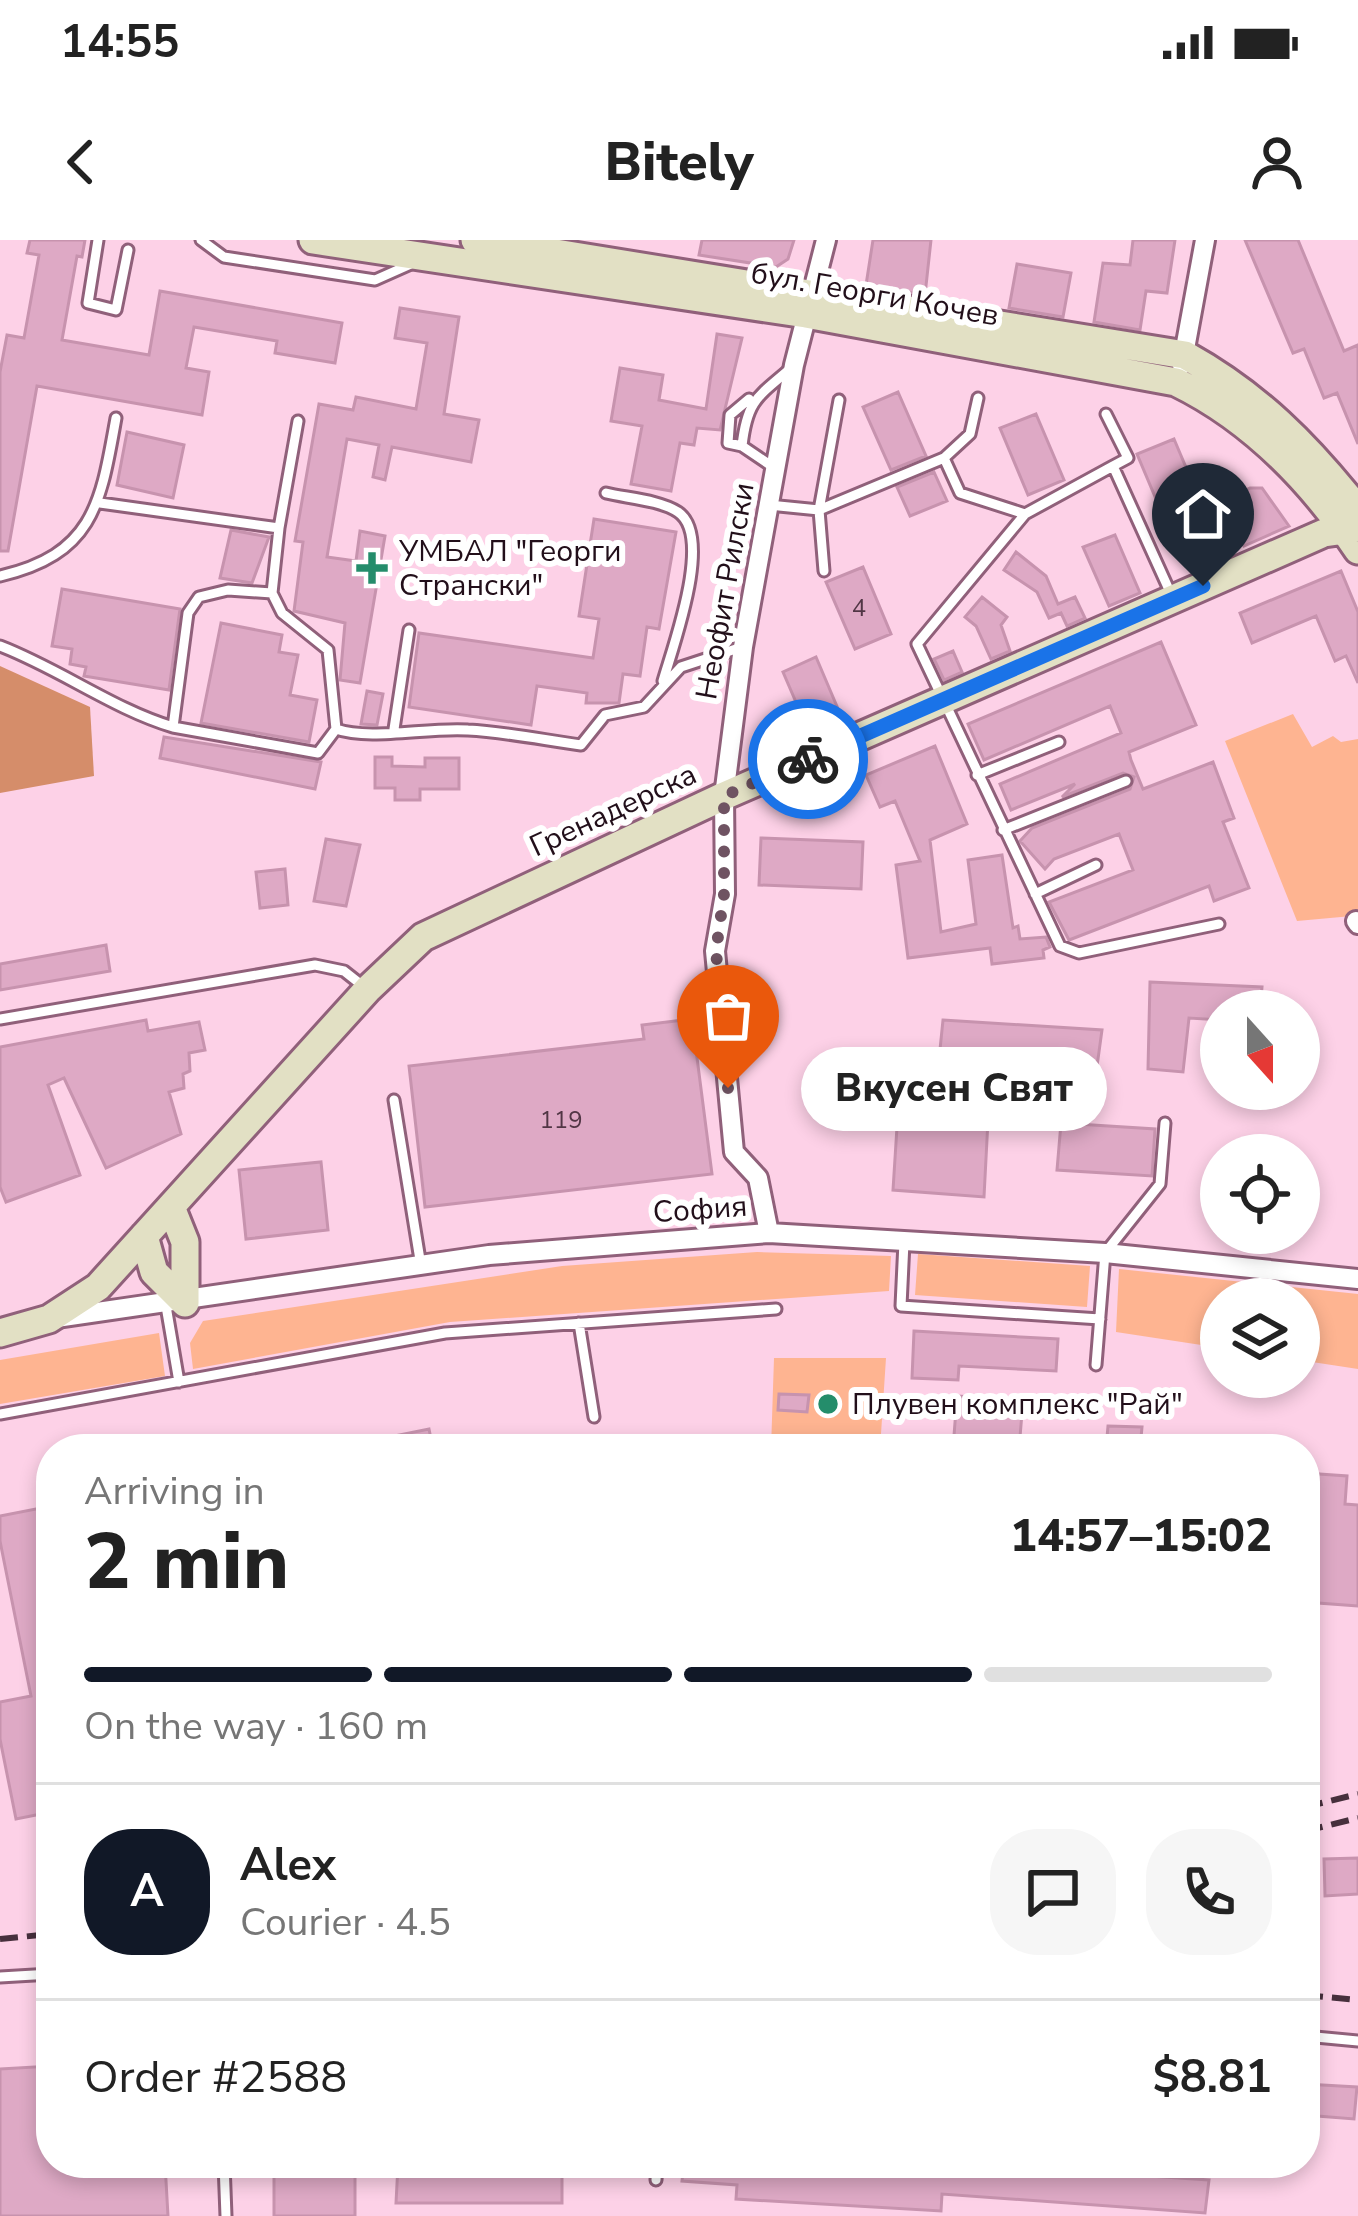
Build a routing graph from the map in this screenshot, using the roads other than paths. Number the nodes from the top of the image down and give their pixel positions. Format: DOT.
graph roads {
  1 [pos="98,240"];
  2 [pos="201,240"];
  3 [pos="313,240"];
  4 [pos="475,240"];
  5 [pos="826,240"];
  6 [pos="1205,240"];
  7 [pos="424,248"];
  8 [pos="128,250"];
  9 [pos="808,303"];
  10 [pos="794,365"];
  11 [pos="1180,368"];
  12 [pos="978,398"];
  13 [pos="839,400"];
  14 [pos="1106,414"];
  15 [pos="116,418"];
  16 [pos="298,421"];
  17 [pos="944,458"];
  18 [pos="1113,466"];
  19 [pos="776,469"];
  20 [pos="606,493"];
  21 [pos="100,503"];
  22 [pos="769,505"];
  23 [pos="819,510"];
  24 [pos="1025,514"];
  25 [pos="1349,523"];
  26 [pos="279,528"];
  27 [pos="824,571"];
  28 [pos="0,576"];
  29 [pos="272,593"];
  30 [pos="1173,599"];
  31 [pos="410,630"];
  32 [pos="0,646"];
  33 [pos="743,647"];
  34 [pos="662,686"];
  35 [pos="941,700"];
  36 [pos="173,728"];
  37 [pos="336,729"];
  38 [pos="394,729"];
  39 [pos="1058,742"];
  40 [pos="977,775"];
  41 [pos="1126,781"];
  42 [pos="724,796"];
  43 [pos="1004,830"];
  44 [pos="1096,865"];
  45 [pos="1035,894"];
  46 [pos="1220,924"];
  47 [pos="368,989"];
  48 [pos="0,1019"];
  49 [pos="394,1100"];
  50 [pos="1165,1123"];
  51 [pos="171,1207"];
  52 [pos="769,1233"];
  53 [pos="144,1236"];
  54 [pos="904,1242"];
  55 [pos="1105,1253"];
  56 [pos="422,1266"];
  57 [pos="1358,1279"];
  58 [pos="175,1304"];
  59 [pos="776,1309"];
  60 [pos="49,1319"];
  61 [pos="1100,1319"];
  62 [pos="579,1323"];
  63 [pos="0,1333"];
  64 [pos="1096,1365"];
  65 [pos="178,1376"];
  66 [pos="0,1414"];
  67 [pos="594,1417"];
  68 [pos="36,1976"];
  69 [pos="0,1977"];
  70 [pos="1320,2037"];
  71 [pos="1358,2041"];
  72 [pos="225,2178"];
  73 [pos="226,2216"];
  1 -- 8 [label="lane"];
  2 -- 7 [label="lane"];
  3 -- 7 [label="street, бул. Георги Кочев"];
  4 -- 9 [label="street, бул. Георги Кочев"];
  5 -- 9 [label="street, Неофит Рилски"];
  6 -- 11 [label="street"];
  7 -- 9 [label="street, бул. Георги Кочев"];
  9 -- 10 [label="street, Неофит Рилски"];
  9 -- 11 [label="street, бул. Георги Кочев"];
  10 -- 19 [label="street, Неофит Рилски"];
  10 -- 19 [label="lane"];
  11 -- 25 [label="street, бул. Георги Кочев"];
  12 -- 17 [label="lane"];
  13 -- 23 [label="lane"];
  14 -- 18 [label="lane"];
  15 -- 21 [label="lane"];
  16 -- 26 [label="lane"];
  17 -- 23 [label="lane"];
  17 -- 24 [label="lane"];
  18 -- 24 [label="lane"];
  18 -- 30 [label="lane"];
  19 -- 22 [label="street, Неофит Рилски"];
  20 -- 34 [label="lane"];
  21 -- 26 [label="lane"];
  21 -- 28 [label="lane"];
  22 -- 23 [label="lane"];
  22 -- 33 [label="street, Неофит Рилски"];
  23 -- 27 [label="lane"];
  24 -- 35 [label="lane"];
  25 -- 30 [label="street, Гренадерска"];
  26 -- 29 [label="lane"];
  29 -- 36 [label="lane"];
  29 -- 37 [label="lane"];
  30 -- 35 [label="street, Гренадерска"];
  31 -- 38 [label="lane"];
  32 -- 36 [label="lane"];
  33 -- 34 [label="lane"];
  33 -- 42 [label="street, Неофит Рилски"];
  34 -- 38 [label="lane"];
  35 -- 40 [label="lane"];
  35 -- 42 [label="street, Гренадерска"];
  36 -- 37 [label="lane"];
  37 -- 38 [label="lane"];
  39 -- 40 [label="lane"];
  40 -- 43 [label="lane"];
  41 -- 43 [label="lane"];
  42 -- 47 [label="street, Гренадерска"];
  42 -- 52 [label="street, Неофит Рилски"];
  43 -- 45 [label="lane"];
  44 -- 45 [label="lane"];
  45 -- 46 [label="lane"];
  47 -- 48 [label="lane"];
  47 -- 51 [label="street, Гренадерска"];
  49 -- 56 [label="lane"];
  50 -- 55 [label="lane"];
  51 -- 53 [label="street, Гренадерска"];
  51 -- 58 [label="street"];
  52 -- 54 [label="street, София"];
  52 -- 56 [label="street, София"];
  53 -- 58 [label="street"];
  53 -- 60 [label="street, Гренадерска"];
  54 -- 55 [label="street, София"];
  54 -- 61 [label="lane"];
  55 -- 57 [label="street, София"];
  55 -- 61 [label="lane"];
  56 -- 58 [label="street, София"];
  58 -- 60 [label="street, София"];
  58 -- 65 [label="lane"];
  59 -- 62 [label="lane"];
  60 -- 63 [label="street, Гренадерска"];
  61 -- 64 [label="lane"];
  62 -- 65 [label="lane"];
  62 -- 67 [label="lane"];
  65 -- 66 [label="lane"];
  68 -- 69 [label="lane"];
  70 -- 71 [label="lane"];
  72 -- 73 [label="lane"];
}
